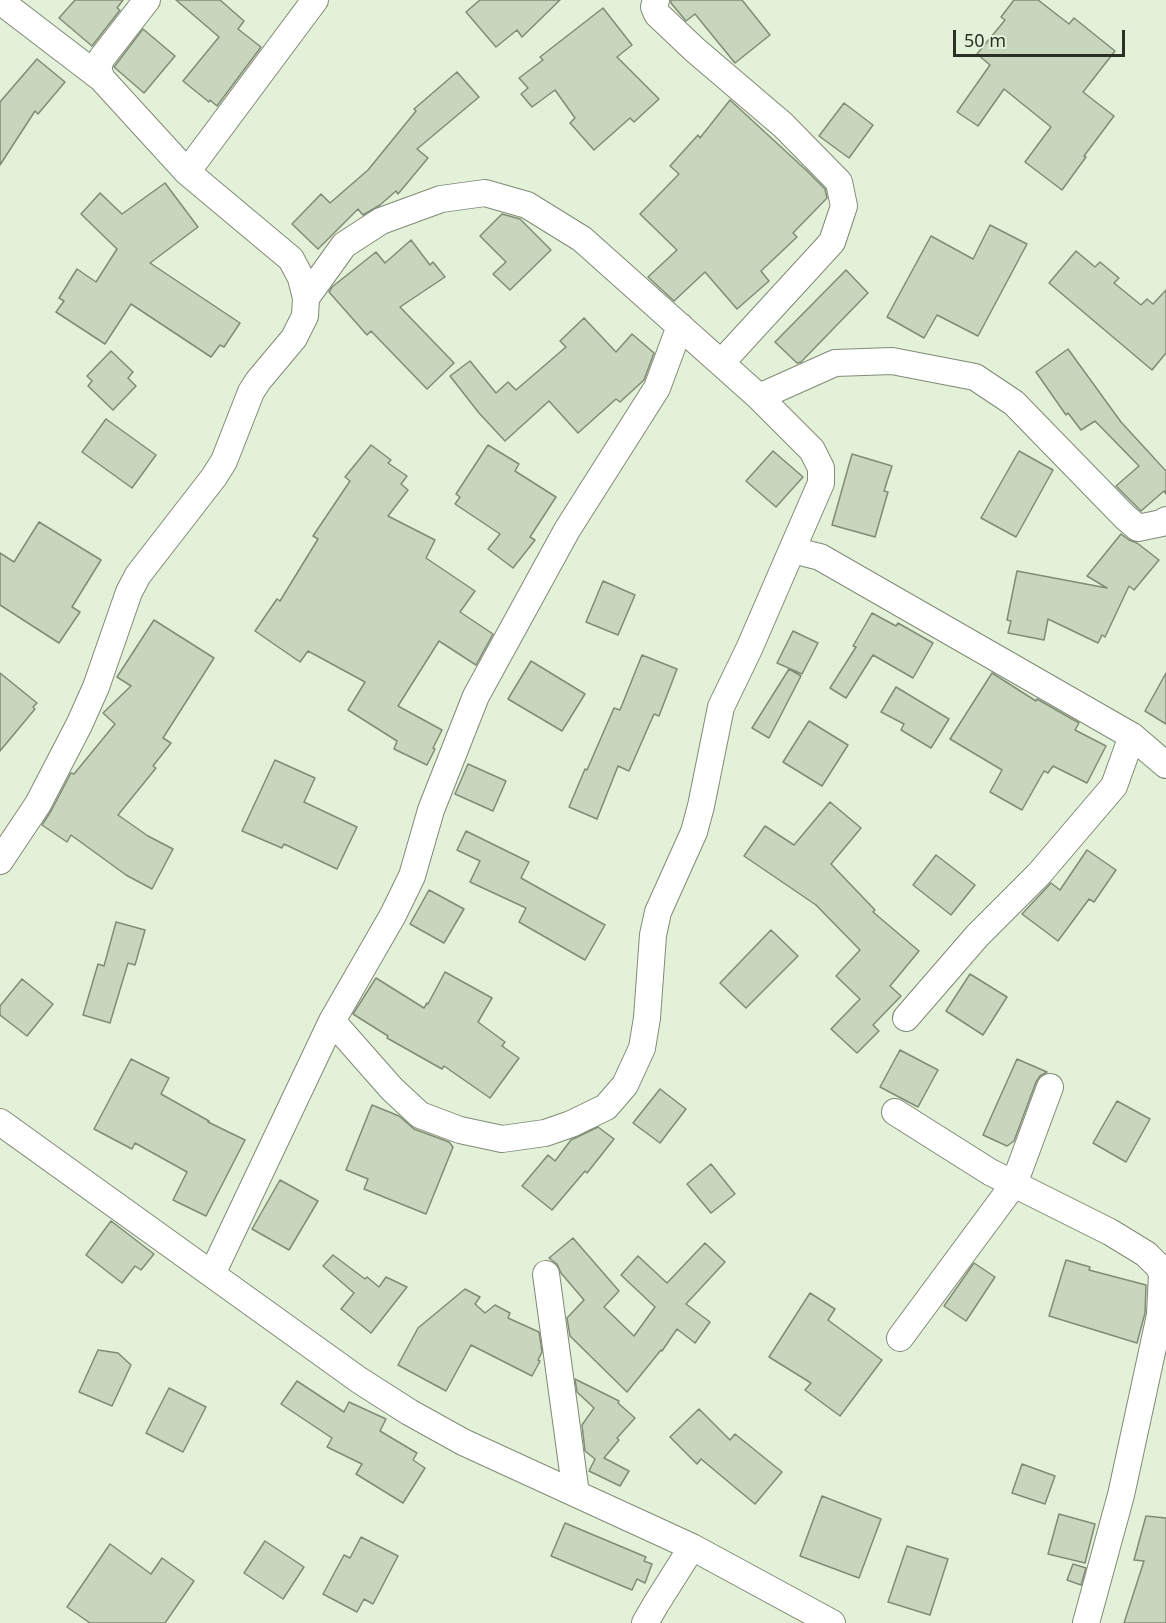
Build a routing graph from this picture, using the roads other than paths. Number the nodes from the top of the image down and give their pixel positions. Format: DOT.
graph roads {
  1 [pos="147,0"];
  2 [pos="315,0"];
  3 [pos="656,0"];
  4 [pos="1,4"];
  5 [pos="102,79"];
  6 [pos="188,172"];
  7 [pos="306,298"];
  8 [pos="680,326"];
  9 [pos="721,363"];
  10 [pos="759,397"];
  11 [pos="1166,520"];
  12 [pos="792,550"];
  13 [pos="1132,736"];
  14 [pos="1166,765"];
  15 [pos="0,861"];
  16 [pos="906,1018"];
  17 [pos="332,1021"];
  18 [pos="1050,1087"];
  19 [pos="896,1112"];
  20 [pos="0,1122"];
  21 [pos="1014,1184"];
  22 [pos="212,1274"];
  23 [pos="546,1274"];
  24 [pos="900,1338"];
  25 [pos="576,1494"];
  26 [pos="692,1547"];
  27 [pos="645,1623"];
  28 [pos="832,1623"];
  29 [pos="1086,1623"];
  1 -- 5 [label="street"];
  2 -- 6 [label="street"];
  3 -- 9 [label="street"];
  4 -- 5 [label="street"];
  5 -- 6 [label="street"];
  6 -- 7 [label="street"];
  7 -- 8 [label="street"];
  7 -- 15 [label="street"];
  8 -- 9 [label="street"];
  8 -- 17 [label="street"];
  9 -- 10 [label="street"];
  10 -- 11 [label="street"];
  10 -- 12 [label="street"];
  12 -- 13 [label="street"];
  12 -- 17 [label="street"];
  13 -- 14 [label="street"];
  13 -- 16 [label="street"];
  17 -- 22 [label="street"];
  18 -- 21 [label="street"];
  19 -- 21 [label="street"];
  20 -- 22 [label="street"];
  21 -- 24 [label="street"];
  21 -- 29 [label="street"];
  22 -- 25 [label="street"];
  23 -- 25 [label="street"];
  25 -- 26 [label="street"];
  26 -- 27 [label="street"];
  26 -- 28 [label="street"];
}
